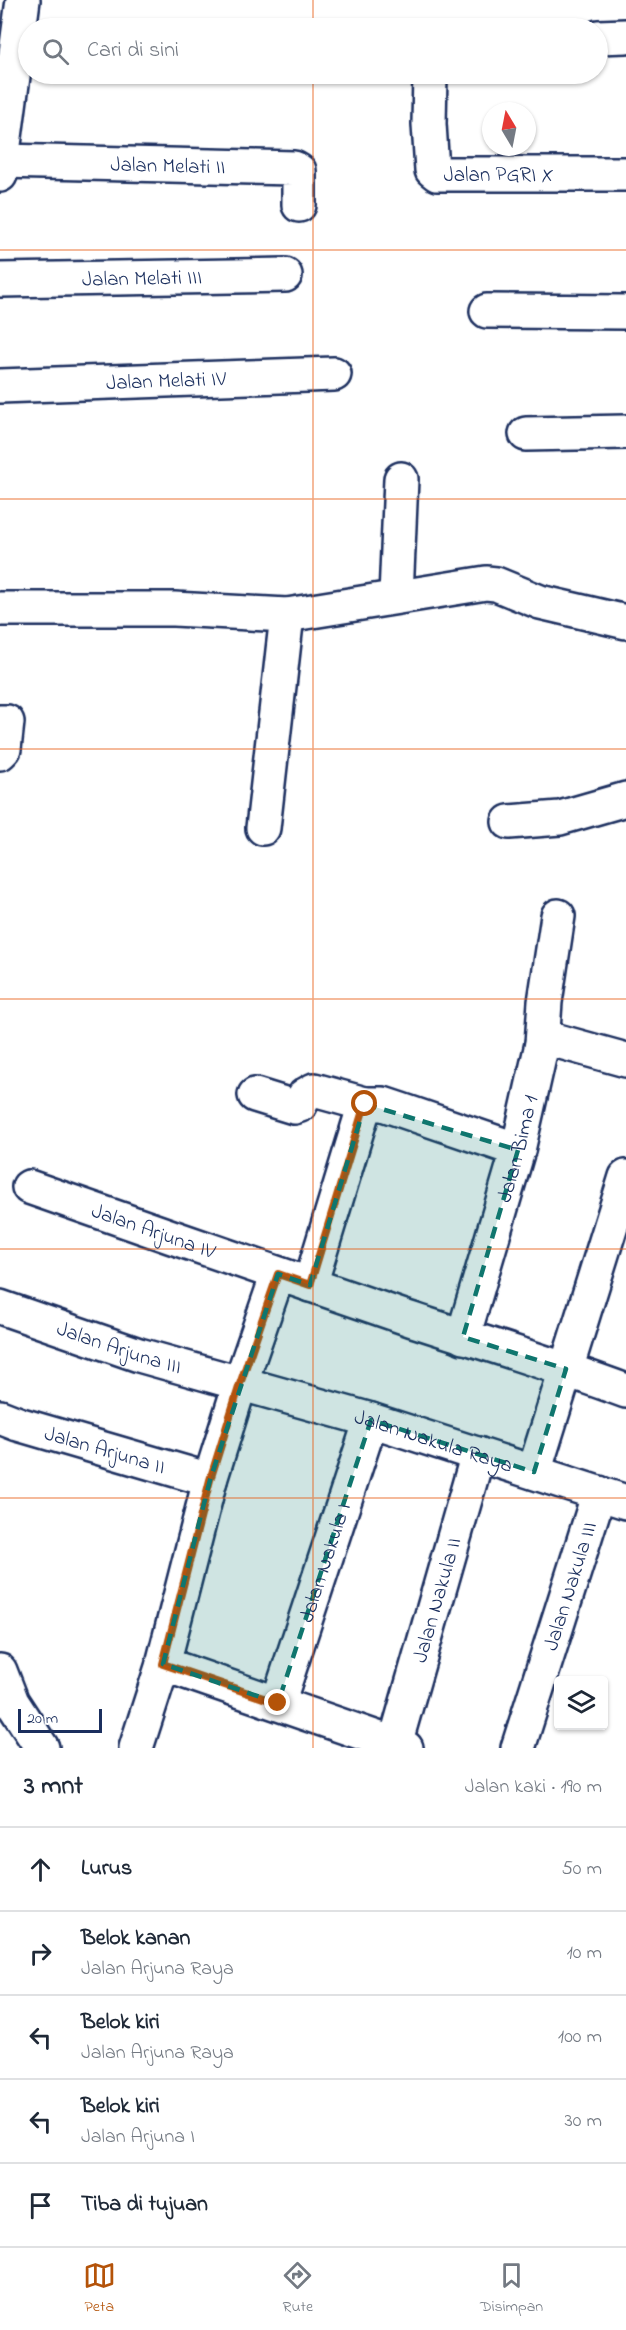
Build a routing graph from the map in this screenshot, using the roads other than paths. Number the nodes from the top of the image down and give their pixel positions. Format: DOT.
graph roads {
  1 [pos="23,0"];
  2 [pos="23,18"];
  3 [pos="626,36"];
  4 [pos="608,37"];
  5 [pos="18,77"];
  6 [pos="430,84"];
  7 [pos="1,168"];
  8 [pos="626,174"];
  9 [pos="299,205"];
  10 [pos="285,275"];
  11 [pos="0,280"];
  12 [pos="487,311"];
  13 [pos="626,312"];
  14 [pos="334,374"];
  15 [pos="0,386"];
  16 [pos="626,432"];
  17 [pos="526,434"];
  18 [pos="401,478"];
  19 [pos="396,596"];
  20 [pos="0,609"];
  21 [pos="287,615"];
  22 [pos="611,618"];
  23 [pos="0,722"];
  24 [pos="0,753"];
  25 [pos="626,799"];
  26 [pos="509,822"];
  27 [pos="263,828"];
  28 [pos="558,916"];
  29 [pos="542,1044"];
  30 [pos="626,1060"];
  31 [pos="255,1095"];
  32 [pos="365,1104"];
  33 [pos="518,1150"];
  34 [pos="626,1177"];
  35 [pos="29,1187"];
  36 [pos="278,1274"];
  37 [pos="310,1285"];
  38 [pos="0,1307"];
  39 [pos="462,1337"];
  40 [pos="566,1369"];
  41 [pos="240,1384"];
  42 [pos="626,1391"];
  43 [pos="0,1417"];
  44 [pos="371,1420"];
  45 [pos="478,1454"];
  46 [pos="534,1472"];
  47 [pos="210,1480"];
  48 [pos="612,1497"];
  49 [pos="163,1664"];
  50 [pos="0,1671"];
  51 [pos="278,1703"];
  52 [pos="400,1746"];
  53 [pos="42,1748"];
  54 [pos="136,1748"];
  55 [pos="518,1748"];
  1 -- 2 [label="street"];
  3 -- 4 [label="street"];
  5 -- 7 [label="street"];
  6 -- 8 [label="street, Jalan PGRI X"];
  7 -- 9 [label="street, Jalan Melati II"];
  10 -- 11 [label="street, Jalan Melati III"];
  12 -- 13 [label="street"];
  14 -- 15 [label="street, Jalan Melati IV"];
  16 -- 17 [label="street"];
  18 -- 19 [label="street"];
  19 -- 21 [label="street"];
  19 -- 22 [label="street"];
  20 -- 21 [label="street"];
  21 -- 27 [label="street"];
  23 -- 24 [label="street"];
  25 -- 26 [label="street"];
  28 -- 29 [label="street, Jalan Bima 1"];
  29 -- 30 [label="street"];
  29 -- 33 [label="street, Jalan Bima 1"];
  31 -- 32 [label="street"];
  32 -- 33 [label="street"];
  32 -- 37 [label="street"];
  33 -- 39 [label="street, Jalan Bima 1"];
  34 -- 40 [label="street"];
  35 -- 36 [label="street, Jalan Arjuna IV"];
  36 -- 37 [label="street, Jalan Arjuna IV"];
  36 -- 41 [label="street"];
  37 -- 39 [label="street, Jalan Arjuna IV"];
  38 -- 41 [label="street, Jalan Arjuna III"];
  39 -- 40 [label="street, Jalan Arjuna IV"];
  40 -- 42 [label="street, Jalan Arjuna IV"];
  40 -- 46 [label="street"];
  41 -- 44 [label="street, Jalan Nakula Raya"];
  41 -- 47 [label="street"];
  43 -- 47 [label="street, Jalan Arjuna II"];
  44 -- 45 [label="street, Jalan Nakula Raya"];
  44 -- 51 [label="street, Jalan Nakula I"];
  45 -- 46 [label="street, Jalan Nakula Raya"];
  45 -- 52 [label="street, Jalan Nakula II"];
  46 -- 48 [label="street, Jalan Nakula Raya"];
  47 -- 49 [label="street"];
  48 -- 55 [label="street, Jalan Nakula III"];
  49 -- 51 [label="street"];
  49 -- 54 [label="street"];
  50 -- 53 [label="street"];
  51 -- 52 [label="street"];
}
